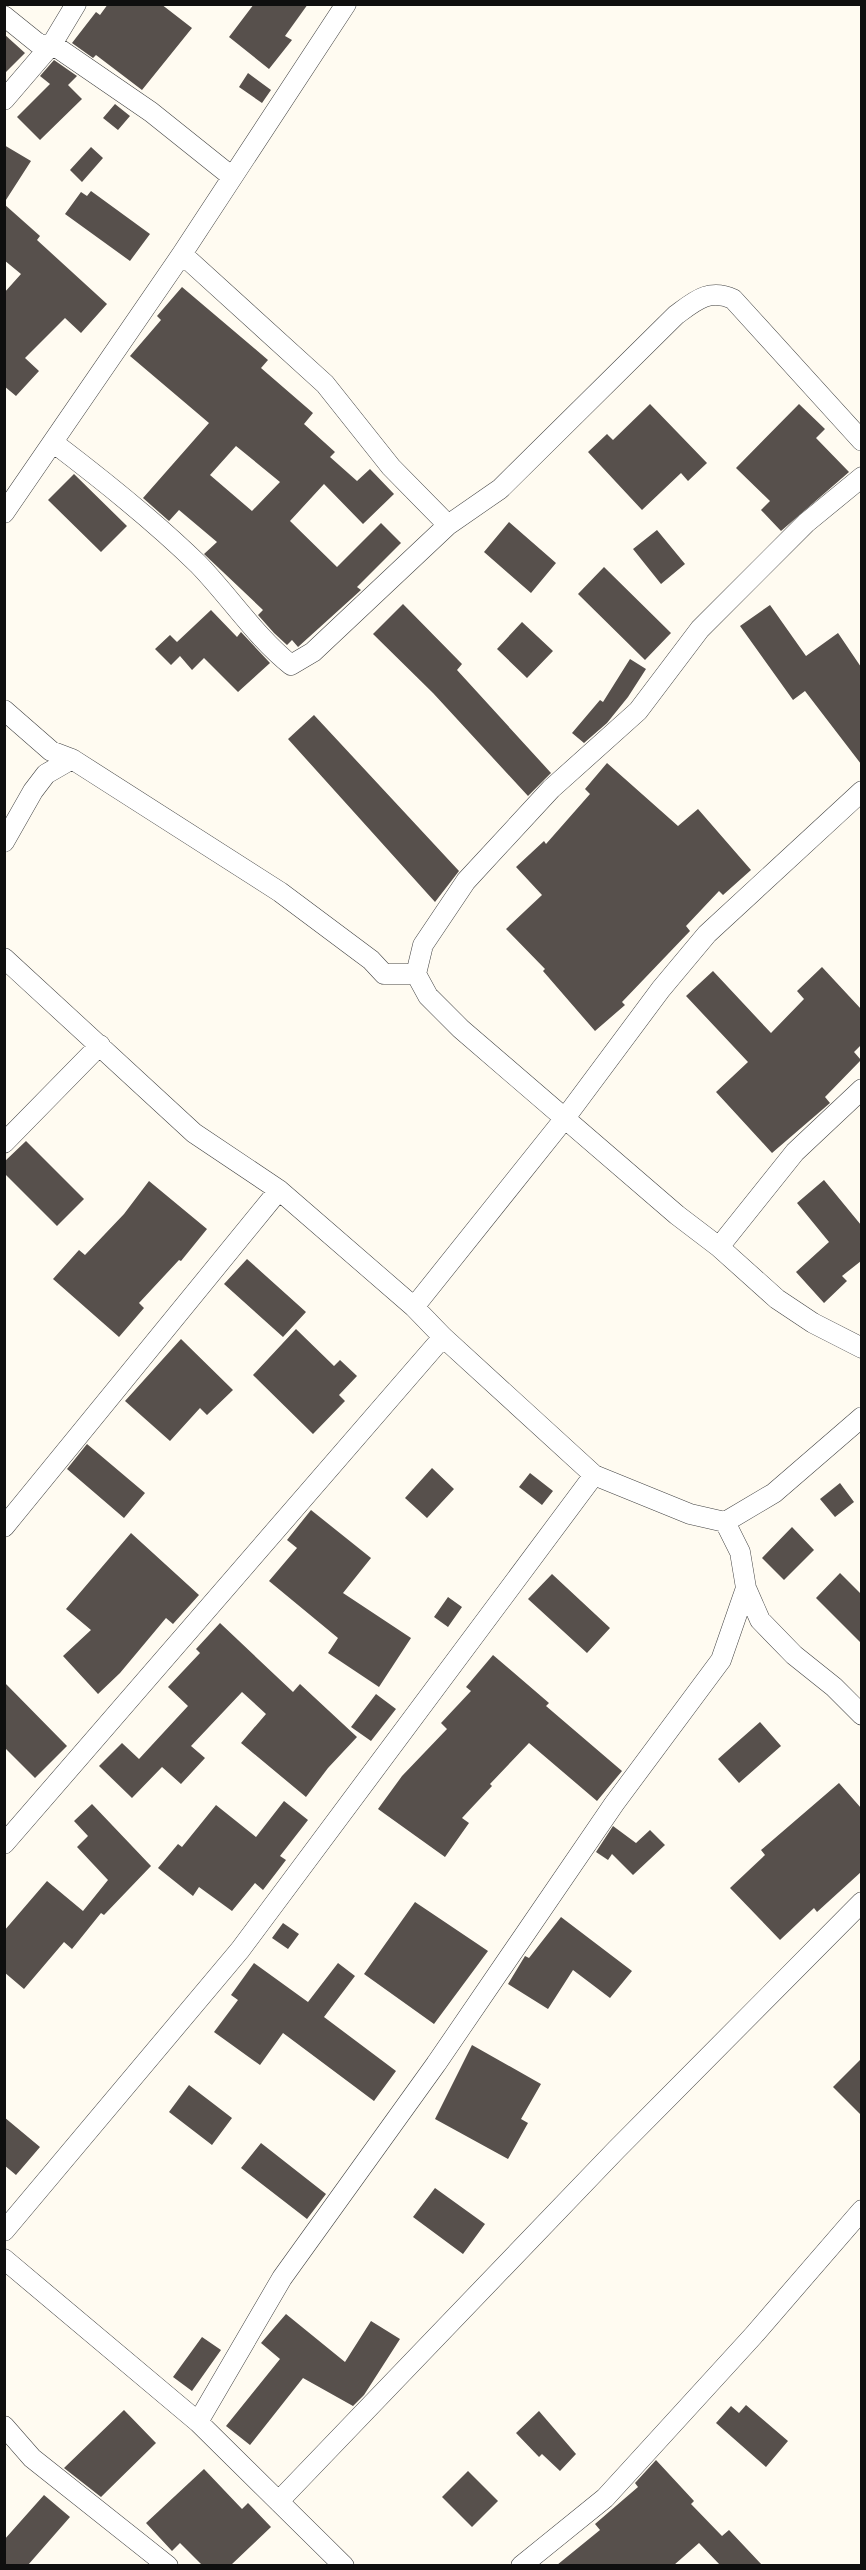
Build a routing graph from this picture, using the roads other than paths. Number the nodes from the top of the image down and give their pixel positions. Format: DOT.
graph roads {
  1 [pos="76,4"];
  2 [pos="346,4"];
  3 [pos="4,16"];
  4 [pos="52,44"];
  5 [pos="4,100"];
  6 [pos="231,176"];
  7 [pos="182,254"];
  8 [pos="861,441"];
  9 [pos="54,443"];
  10 [pos="861,477"];
  11 [pos="4,513"];
  12 [pos="448,525"];
  13 [pos="4,710"];
  14 [pos="72,759"];
  15 [pos="861,791"];
  16 [pos="4,842"];
  17 [pos="4,958"];
  18 [pos="416,974"];
  19 [pos="100,1045"];
  20 [pos="861,1089"];
  21 [pos="565,1118"];
  22 [pos="4,1143"];
  23 [pos="279,1190"];
  24 [pos="719,1247"];
  25 [pos="414,1307"];
  26 [pos="443,1337"];
  27 [pos="861,1348"];
  28 [pos="861,1417"];
  29 [pos="594,1475"];
  30 [pos="725,1522"];
  31 [pos="4,1527"];
  32 [pos="746,1588"];
  33 [pos="861,1714"];
  34 [pos="4,1845"];
  35 [pos="861,1902"];
  36 [pos="861,2210"];
  37 [pos="4,2231"];
  38 [pos="4,2259"];
  39 [pos="198,2422"];
  40 [pos="4,2426"];
  41 [pos="279,2501"];
  42 [pos="168,2565"];
  43 [pos="344,2565"];
  44 [pos="521,2565"];
  1 -- 4 [label="street"];
  2 -- 6 [label="street"];
  3 -- 4 [label="street"];
  4 -- 5 [label="street"];
  4 -- 6 [label="street"];
  6 -- 7 [label="street"];
  7 -- 9 [label="street"];
  7 -- 12 [label="street"];
  8 -- 12 [label="street"];
  9 -- 11 [label="street"];
  9 -- 12 [label="street"];
  10 -- 18 [label="street"];
  13 -- 14 [label="street"];
  14 -- 16 [label="street"];
  14 -- 18 [label="street"];
  15 -- 21 [label="street"];
  17 -- 19 [label="street"];
  18 -- 21 [label="street"];
  19 -- 22 [label="street"];
  19 -- 23 [label="street"];
  20 -- 24 [label="street"];
  21 -- 24 [label="street"];
  21 -- 25 [label="street"];
  23 -- 25 [label="street"];
  23 -- 31 [label="street"];
  24 -- 27 [label="street"];
  25 -- 26 [label="street"];
  26 -- 29 [label="street"];
  26 -- 34 [label="street"];
  28 -- 30 [label="street"];
  29 -- 30 [label="street"];
  29 -- 37 [label="street"];
  30 -- 32 [label="street"];
  32 -- 33 [label="street"];
  32 -- 39 [label="street"];
  35 -- 41 [label="street"];
  36 -- 44 [label="street"];
  38 -- 39 [label="street"];
  39 -- 41 [label="street"];
  40 -- 42 [label="street"];
  41 -- 43 [label="street"];
}
